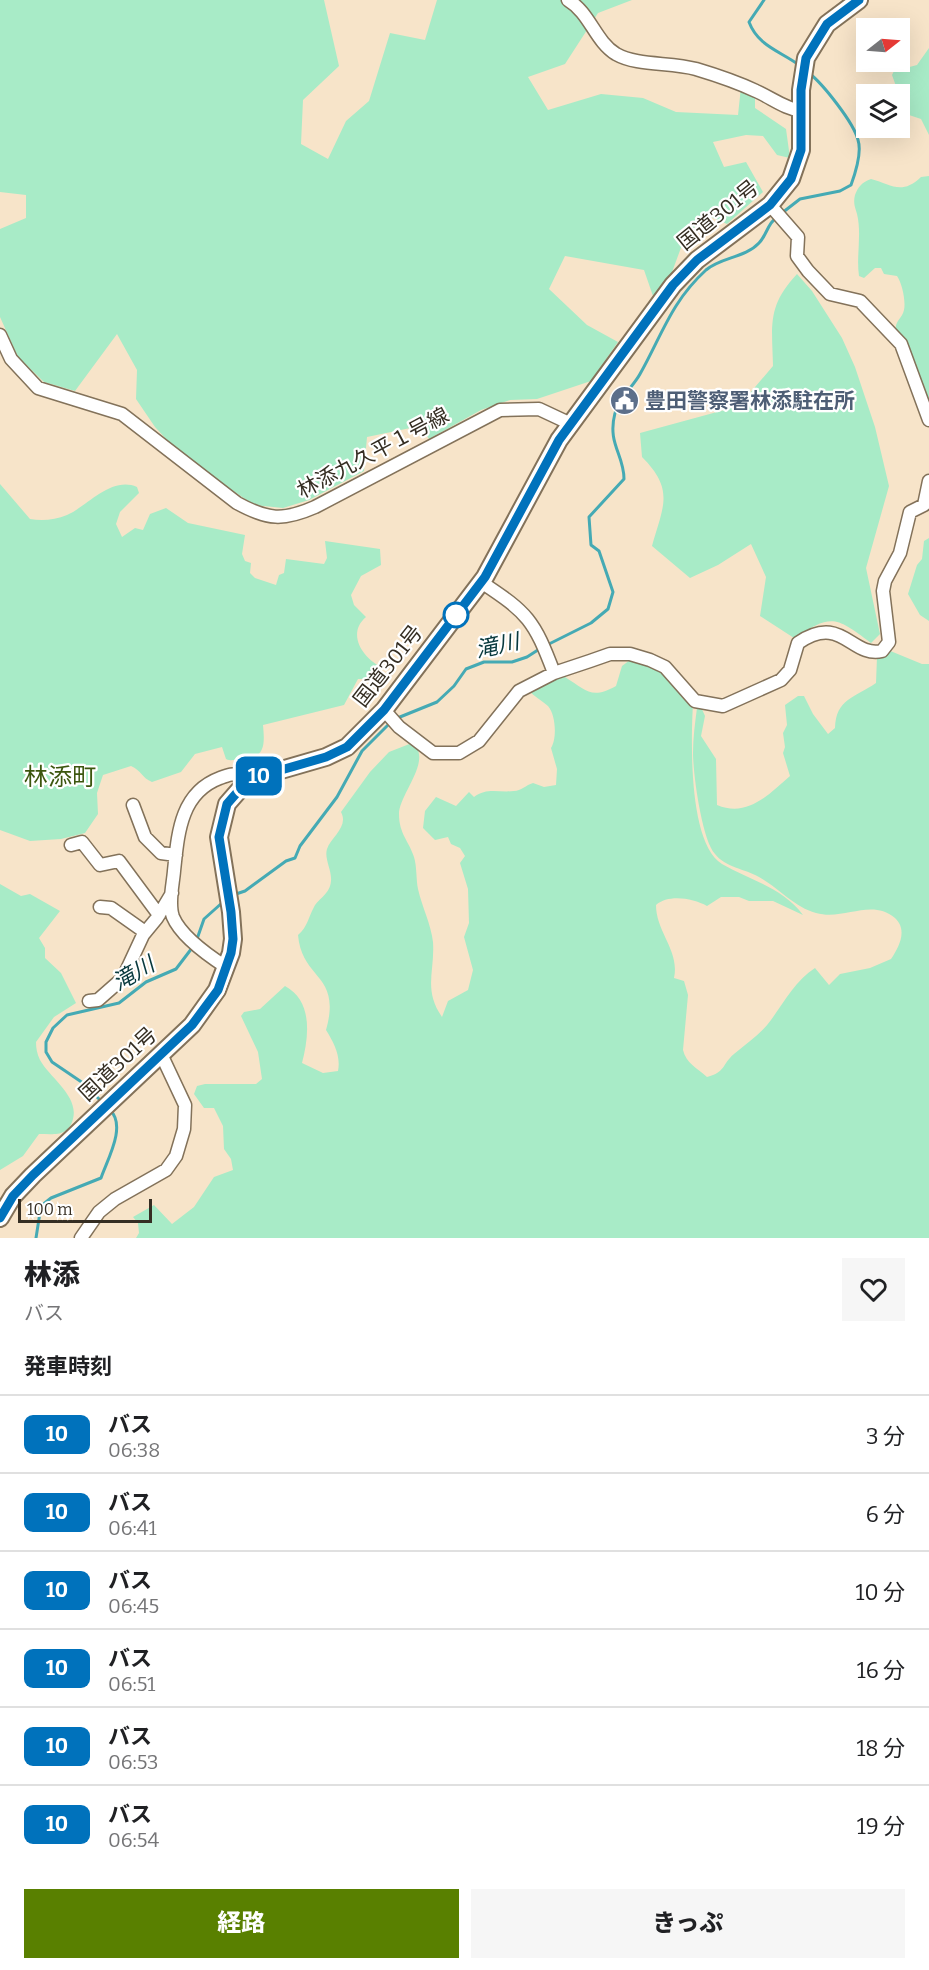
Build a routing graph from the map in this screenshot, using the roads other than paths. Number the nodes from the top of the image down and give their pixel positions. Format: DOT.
graph roads {
  1 [pos="568,0"];
  2 [pos="859,0"];
  3 [pos="802,111"];
  4 [pos="770,205"];
  5 [pos="0,335"];
  6 [pos="929,420"];
  7 [pos="571,424"];
  8 [pos="929,481"];
  9 [pos="481,582"];
  10 [pos="554,673"];
  11 [pos="392,718"];
  12 [pos="248,782"];
  13 [pos="133,805"];
  14 [pos="71,845"];
  15 [pos="176,855"];
  16 [pos="172,892"];
  17 [pos="100,907"];
  18 [pos="159,915"];
  19 [pos="145,932"];
  20 [pos="226,967"];
  21 [pos="89,1001"];
  22 [pos="161,1054"];
  23 [pos="0,1218"];
  24 [pos="81,1238"];
  1 -- 3 [label="street"];
  2 -- 3 [label="highway, 国道301号"];
  3 -- 4 [label="highway, 国道301号"];
  4 -- 6 [label="street"];
  4 -- 7 [label="highway, 国道301号"];
  5 -- 7 [label="street, 林添九久平１号線"];
  7 -- 9 [label="highway, 国道301号"];
  8 -- 10 [label="street"];
  9 -- 10 [label="street"];
  9 -- 11 [label="highway, 国道301号"];
  10 -- 11 [label="street"];
  11 -- 12 [label="highway, 国道301号"];
  12 -- 15 [label="street"];
  12 -- 20 [label="highway, 国道301号"];
  13 -- 15 [label="street"];
  14 -- 18 [label="street"];
  15 -- 16 [label="street"];
  16 -- 18 [label="street"];
  16 -- 20 [label="street"];
  17 -- 19 [label="street"];
  18 -- 19 [label="street"];
  19 -- 21 [label="street"];
  20 -- 22 [label="highway, 国道301号"];
  22 -- 23 [label="highway, 国道301号"];
  22 -- 24 [label="street"];
}
